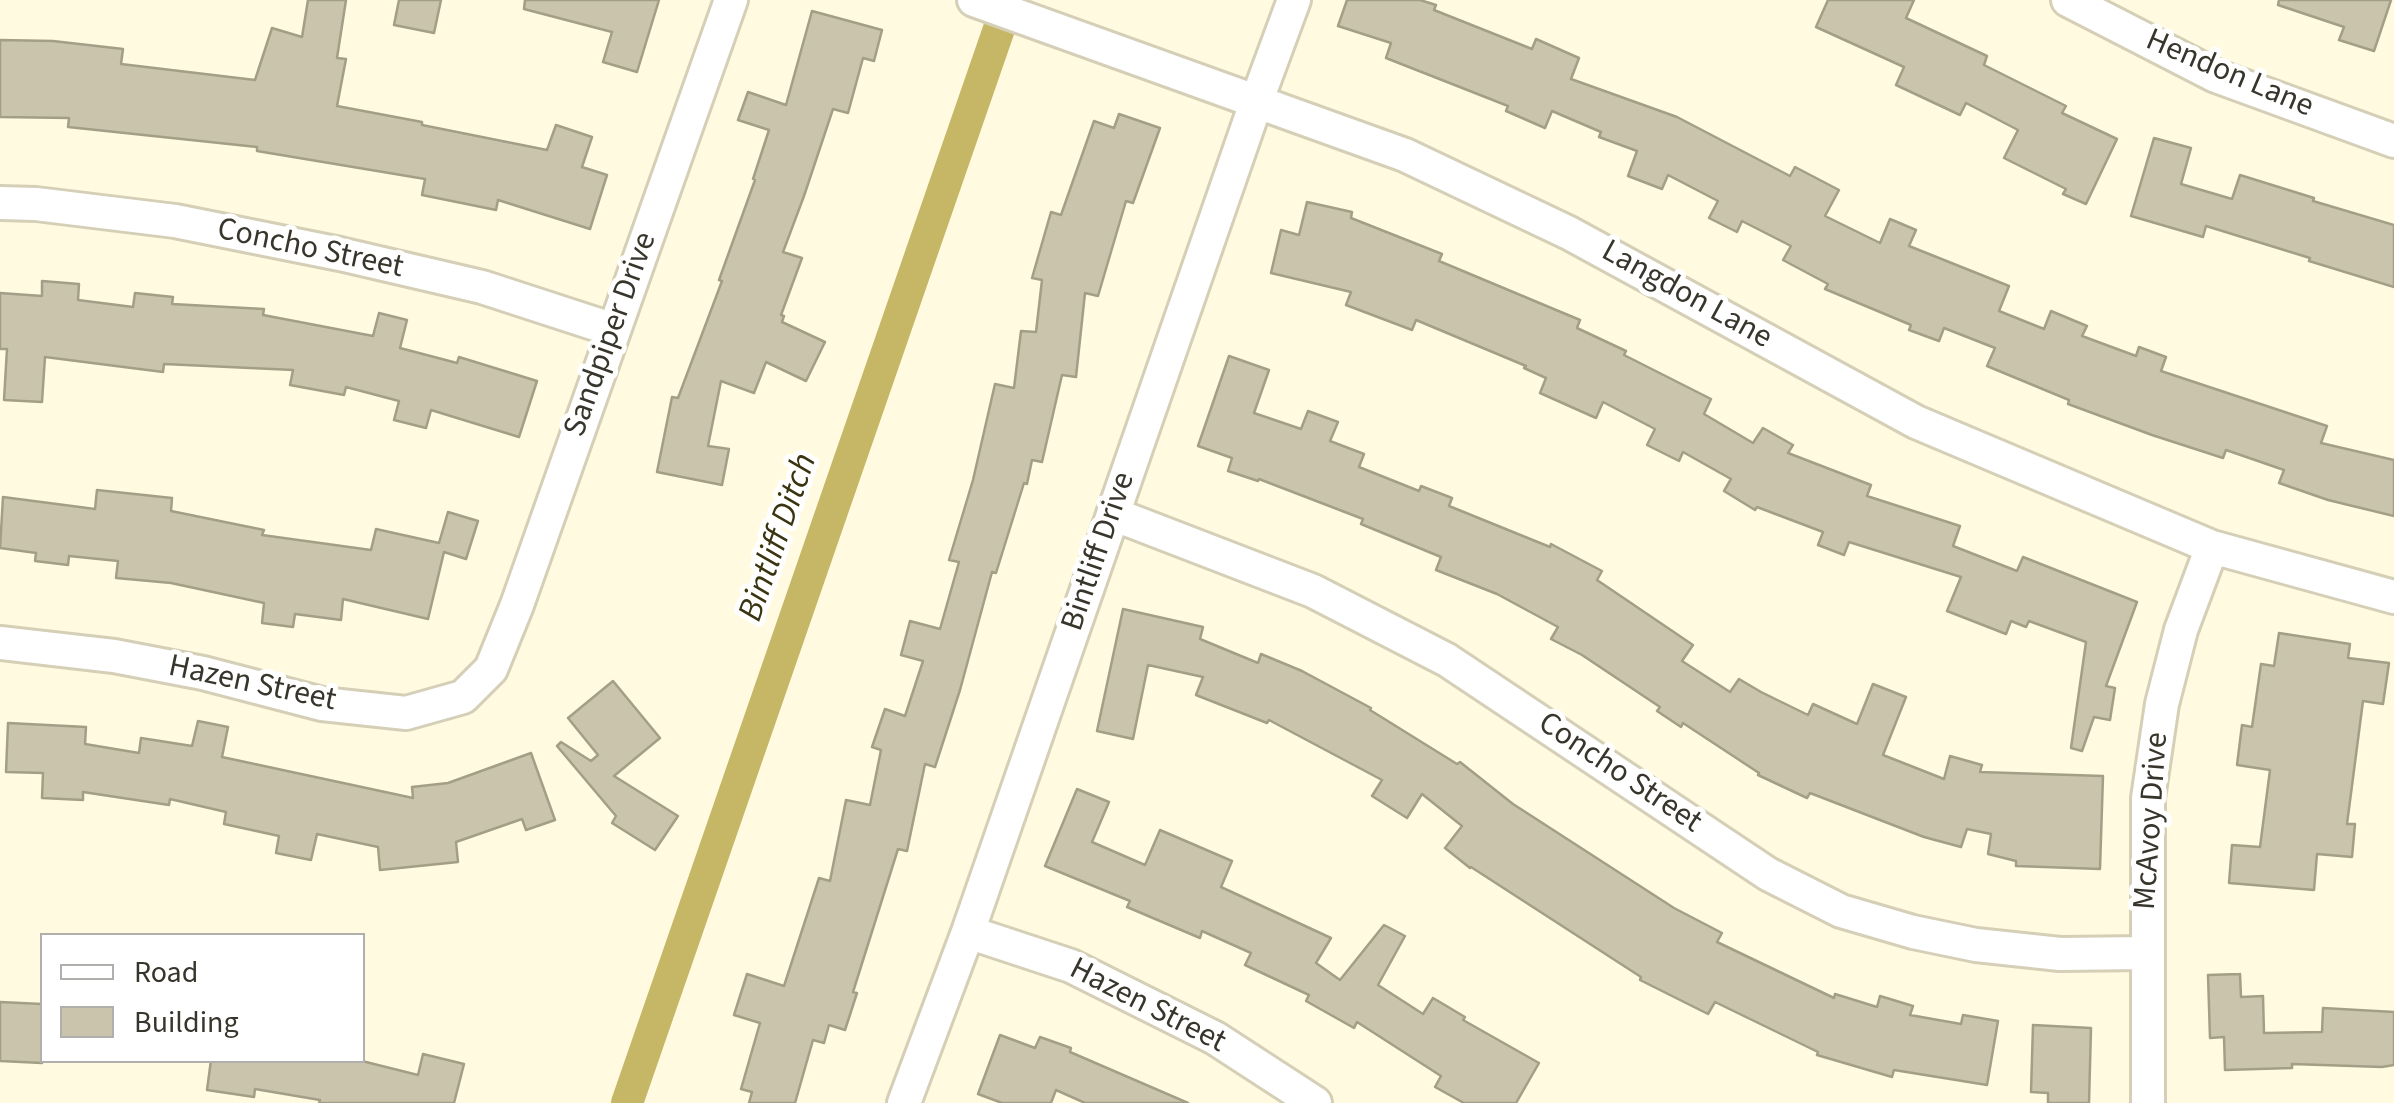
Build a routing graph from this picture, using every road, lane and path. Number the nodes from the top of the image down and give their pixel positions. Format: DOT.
graph roads {
  1 [pos="731,0"];
  2 [pos="974,0"];
  3 [pos="1294,0"];
  4 [pos="2068,0"];
  5 [pos="1256,100"];
  6 [pos="2394,141"];
  7 [pos="0,203"];
  8 [pos="614,330"];
  9 [pos="1113,514"];
  10 [pos="2212,547"];
  11 [pos="2394,597"];
  12 [pos="0,642"];
  13 [pos="491,668"];
  14 [pos="968,932"];
  15 [pos="2146,953"];
  16 [pos="904,1103"];
  17 [pos="1314,1103"];
  18 [pos="2148,1103"];
  1 -- 8 [label="street, Sandpiper Drive"];
  2 -- 5 [label="street, Langdon Lane"];
  3 -- 5 [label="street, Bintliff Drive"];
  4 -- 6 [label="street, Hendon Lane"];
  5 -- 9 [label="street, Bintliff Drive"];
  5 -- 10 [label="street, Langdon Lane"];
  7 -- 8 [label="street, Concho Street"];
  8 -- 13 [label="street, Sandpiper Drive"];
  9 -- 14 [label="street, Bintliff Drive"];
  9 -- 15 [label="street, Concho Street"];
  10 -- 11 [label="street, Langdon Lane"];
  10 -- 15 [label="street, McAvoy Drive"];
  12 -- 13 [label="street, Hazen Street"];
  14 -- 16 [label="street, Bintliff Drive"];
  14 -- 17 [label="street, Hazen Street"];
  15 -- 18 [label="street, McAvoy Drive"];
}
